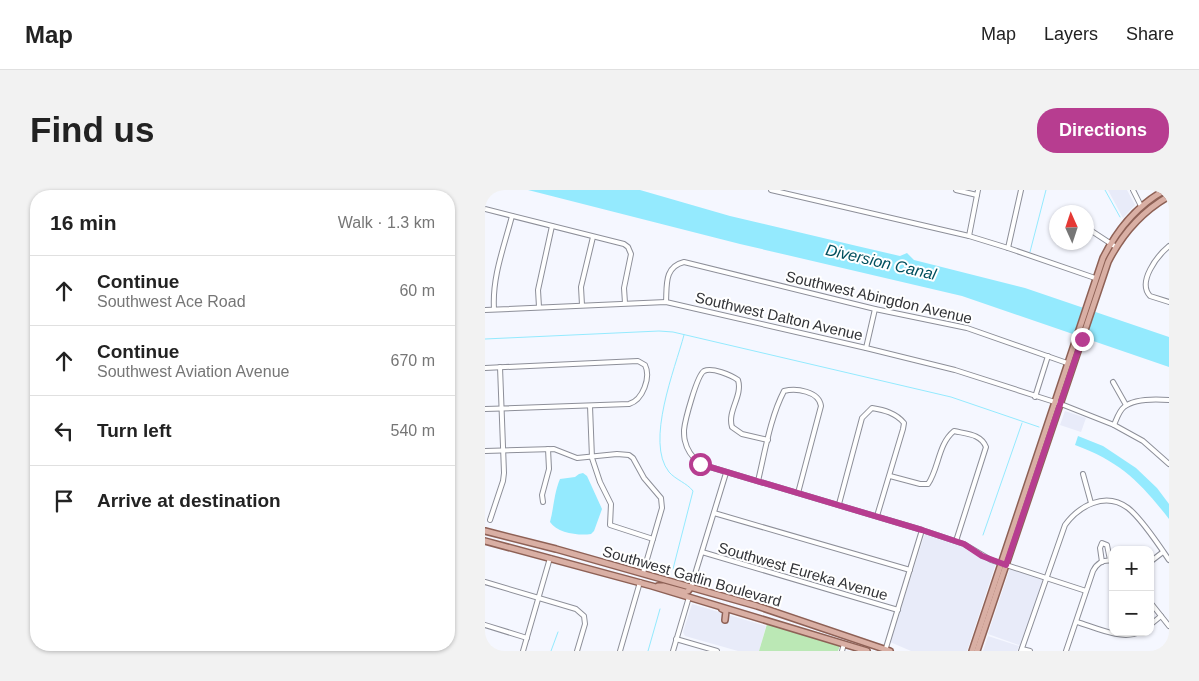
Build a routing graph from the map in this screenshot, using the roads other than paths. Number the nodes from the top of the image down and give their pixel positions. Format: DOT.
graph roads {
  1 [pos="771,190"];
  2 [pos="956,190"];
  3 [pos="978,190"];
  4 [pos="1021,190"];
  5 [pos="1133,190"];
  6 [pos="1165,190"];
  7 [pos="977,195"];
  8 [pos="1169,196"];
  9 [pos="1141,206"];
  10 [pos="485,209"];
  11 [pos="512,216"];
  12 [pos="552,226"];
  13 [pos="1094,232"];
  14 [pos="969,236"];
  15 [pos="593,237"];
  16 [pos="1110,242"];
  17 [pos="1116,246"];
  18 [pos="1169,246"];
  19 [pos="1008,248"];
  20 [pos="1095,278"];
  21 [pos="667,302"];
  22 [pos="1169,302"];
  23 [pos="625,303"];
  24 [pos="582,306"];
  25 [pos="539,307"];
  26 [pos="494,309"];
  27 [pos="875,309"];
  28 [pos="485,310"];
  29 [pos="866,348"];
  30 [pos="1048,356"];
  31 [pos="1067,363"];
  32 [pos="500,367"];
  33 [pos="485,368"];
  34 [pos="1113,382"];
  35 [pos="1035,396"];
  36 [pos="1169,400"];
  37 [pos="1055,403"];
  38 [pos="1061,404"];
  39 [pos="1126,405"];
  40 [pos="590,406"];
  41 [pos="501,408"];
  42 [pos="485,409"];
  43 [pos="1114,425"];
  44 [pos="768,440"];
  45 [pos="548,449"];
  46 [pos="485,451"];
  47 [pos="503,451"];
  48 [pos="592,458"];
  49 [pos="1169,464"];
  50 [pos="726,473"];
  51 [pos="1083,474"];
  52 [pos="890,476"];
  53 [pos="758,481"];
  54 [pos="798,493"];
  55 [pos="543,502"];
  56 [pos="1091,503"];
  57 [pos="839,504"];
  58 [pos="714,513"];
  59 [pos="877,516"];
  60 [pos="490,520"];
  61 [pos="922,530"];
  62 [pos="485,531"];
  63 [pos="653,538"];
  64 [pos="485,541"];
  65 [pos="956,541"];
  66 [pos="702,552"];
  67 [pos="1109,552"];
  68 [pos="1163,552"];
  69 [pos="550,558"];
  70 [pos="1154,559"];
  71 [pos="1109,560"];
  72 [pos="1169,560"];
  73 [pos="1102,562"];
  74 [pos="1003,564"];
  75 [pos="910,570"];
  76 [pos="643,573"];
  77 [pos="1046,578"];
  78 [pos="485,582"];
  79 [pos="640,582"];
  80 [pos="653,586"];
  81 [pos="691,587"];
  82 [pos="1086,591"];
  83 [pos="689,597"];
  84 [pos="724,597"];
  85 [pos="539,598"];
  86 [pos="698,600"];
  87 [pos="1154,607"];
  88 [pos="732,610"];
  89 [pos="898,610"];
  90 [pos="1161,616"];
  91 [pos="1077,622"];
  92 [pos="1154,622"];
  93 [pos="485,626"];
  94 [pos="1169,626"];
  95 [pos="1109,632"];
  96 [pos="527,638"];
  97 [pos="676,640"];
  98 [pos="844,644"];
  99 [pos="1022,650"];
  100 [pos="523,651"];
  101 [pos="577,651"];
  102 [pos="620,651"];
  103 [pos="673,651"];
  104 [pos="717,651"];
  105 [pos="842,651"];
  106 [pos="867,651"];
  107 [pos="887,651"];
  108 [pos="972,651"];
  109 [pos="977,651"];
  110 [pos="1030,651"];
  111 [pos="1066,651"];
  1 -- 14 [label="street"];
  2 -- 7 [label="street"];
  3 -- 7 [label="street"];
  4 -- 19 [label="street"];
  5 -- 9 [label="street"];
  6 -- 9 [label="main road"];
  7 -- 14 [label="street"];
  8 -- 17 [label="main road"];
  9 -- 16 [label="main road"];
  10 -- 11 [label="street"];
  11 -- 12 [label="street"];
  11 -- 26 [label="street"];
  12 -- 15 [label="street"];
  12 -- 25 [label="street"];
  13 -- 16 [label="street"];
  14 -- 19 [label="street"];
  15 -- 23 [label="street"];
  15 -- 24 [label="street"];
  16 -- 17 [label="street"];
  16 -- 20 [label="main road"];
  17 -- 38 [label="main road"];
  18 -- 22 [label="street"];
  19 -- 20 [label="street"];
  20 -- 31 [label="main road"];
  21 -- 23 [label="street, Southwest Dalton Avenue"];
  21 -- 27 [label="street, Southwest Abingdon Avenue"];
  21 -- 29 [label="street, Southwest Dalton Avenue"];
  23 -- 24 [label="street, Southwest Dalton Avenue"];
  24 -- 25 [label="street, Southwest Dalton Avenue"];
  25 -- 26 [label="street, Southwest Dalton Avenue"];
  26 -- 28 [label="street, Southwest Dalton Avenue"];
  27 -- 29 [label="street"];
  27 -- 30 [label="street, Southwest Abingdon Avenue"];
  29 -- 35 [label="street, Southwest Dalton Avenue"];
  30 -- 31 [label="street, Southwest Abingdon Avenue"];
  30 -- 35 [label="street"];
  31 -- 37 [label="main road"];
  32 -- 33 [label="street"];
  32 -- 40 [label="street"];
  32 -- 41 [label="street"];
  34 -- 39 [label="street"];
  35 -- 37 [label="street, Southwest Dalton Avenue"];
  36 -- 39 [label="street"];
  37 -- 38 [label="street, Southwest Dalton Avenue"];
  37 -- 74 [label="main road"];
  38 -- 43 [label="street, Southwest Dalton Avenue"];
  38 -- 74 [label="main road"];
  39 -- 43 [label="street"];
  40 -- 41 [label="street"];
  40 -- 48 [label="street"];
  41 -- 42 [label="street"];
  41 -- 47 [label="street"];
  43 -- 49 [label="street, Southwest Dalton Avenue"];
  44 -- 50 [label="street"];
  44 -- 53 [label="street"];
  44 -- 54 [label="street"];
  45 -- 47 [label="street"];
  45 -- 48 [label="street"];
  45 -- 55 [label="street"];
  46 -- 47 [label="street"];
  47 -- 60 [label="street"];
  48 -- 63 [label="street"];
  48 -- 63 [label="street"];
  50 -- 53 [label="street"];
  50 -- 58 [label="street"];
  51 -- 56 [label="street"];
  52 -- 57 [label="street"];
  52 -- 59 [label="street"];
  52 -- 65 [label="street"];
  53 -- 54 [label="street"];
  54 -- 57 [label="street"];
  56 -- 68 [label="street"];
  56 -- 77 [label="street"];
  57 -- 59 [label="street"];
  58 -- 66 [label="street"];
  58 -- 75 [label="street"];
  59 -- 61 [label="street"];
  61 -- 65 [label="street"];
  61 -- 75 [label="street"];
  62 -- 76 [label="main road, Southwest Gatlin Boulevard"];
  63 -- 76 [label="street"];
  64 -- 69 [label="main road, Southwest Gatlin Boulevard"];
  65 -- 74 [label="street"];
  66 -- 81 [label="street"];
  66 -- 89 [label="street, Southwest Eureka Avenue"];
  67 -- 73 [label="street"];
  68 -- 70 [label="street"];
  68 -- 72 [label="street"];
  69 -- 79 [label="main road, Southwest Gatlin Boulevard"];
  69 -- 85 [label="street"];
  71 -- 73 [label="street"];
  73 -- 82 [label="street"];
  74 -- 77 [label="street"];
  74 -- 108 [label="main road"];
  74 -- 109 [label="main road"];
  75 -- 89 [label="street"];
  76 -- 81 [label="main road, Southwest Gatlin Boulevard"];
  77 -- 82 [label="street"];
  77 -- 99 [label="street"];
  78 -- 85 [label="street"];
  79 -- 80 [label="main road, Southwest Gatlin Boulevard"];
  79 -- 102 [label="street"];
  80 -- 81 [label="main road"];
  80 -- 83 [label="main road, Southwest Gatlin Boulevard"];
  81 -- 84 [label="main road, Southwest Gatlin Boulevard"];
  82 -- 91 [label="street"];
  83 -- 84 [label="main road"];
  83 -- 86 [label="main road, Southwest Gatlin Boulevard"];
  83 -- 97 [label="street"];
  84 -- 107 [label="main road, Southwest Gatlin Boulevard"];
  85 -- 96 [label="street"];
  85 -- 101 [label="street"];
  86 -- 88 [label="main road, Southwest Gatlin Boulevard"];
  86 -- 88 [label="main road"];
  87 -- 90 [label="street"];
  88 -- 98 [label="main road, Southwest Gatlin Boulevard"];
  89 -- 107 [label="street"];
  90 -- 92 [label="street"];
  90 -- 94 [label="street"];
  91 -- 95 [label="street"];
  91 -- 111 [label="street"];
  93 -- 96 [label="street"];
  96 -- 100 [label="street"];
  97 -- 103 [label="street"];
  97 -- 104 [label="street"];
  98 -- 105 [label="street"];
  98 -- 106 [label="main road, Southwest Gatlin Boulevard"];
  99 -- 110 [label="street"];
}
